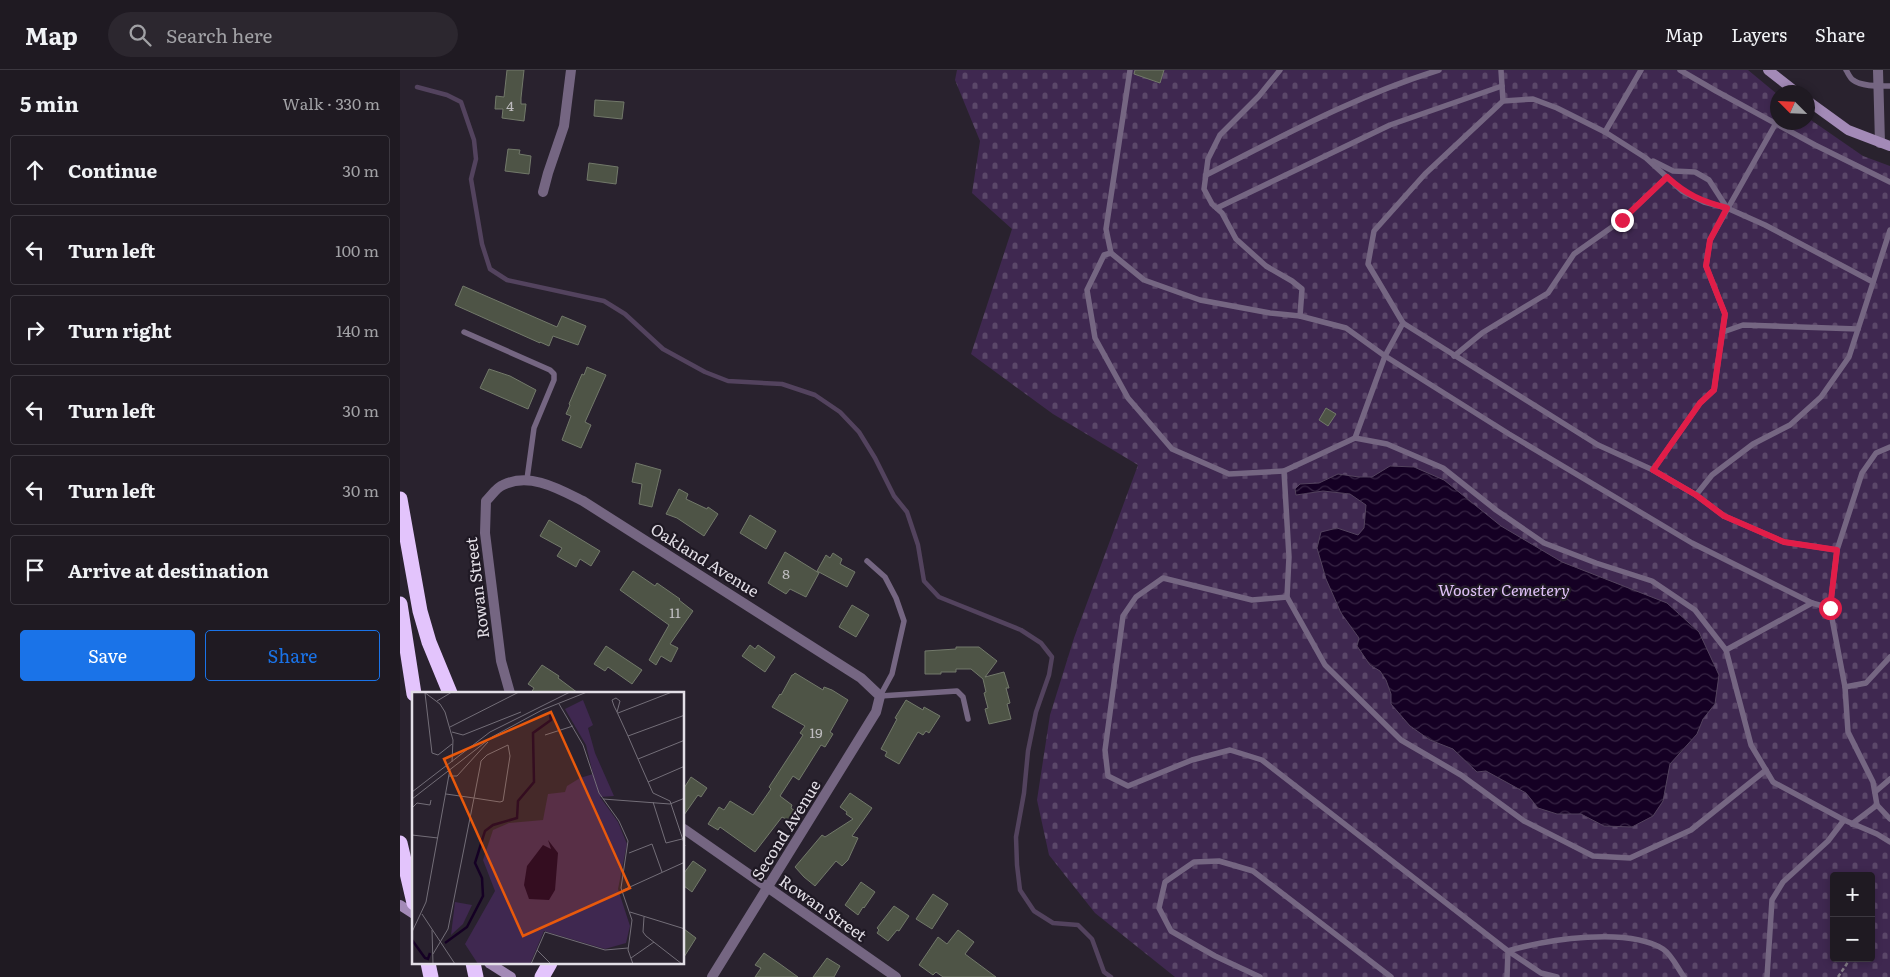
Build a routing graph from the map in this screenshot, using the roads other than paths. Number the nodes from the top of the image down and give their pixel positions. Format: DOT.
graph roads {
  1 [pos="571,70"];
  2 [pos="1130,70"];
  3 [pos="1280,70"];
  4 [pos="1439,70"];
  5 [pos="1501,70"];
  6 [pos="1641,70"];
  7 [pos="1680,70"];
  8 [pos="1846,70"];
  9 [pos="1878,70"];
  10 [pos="1773,72"];
  11 [pos="1788,85"];
  12 [pos="1502,86"];
  13 [pos="1879,86"];
  14 [pos="1890,86"];
  15 [pos="1503,101"];
  16 [pos="1815,106"];
  17 [pos="1770,120"];
  18 [pos="1772,130"];
  19 [pos="1788,130"];
  20 [pos="1605,132"];
  21 [pos="1885,145"];
  22 [pos="1646,158"];
  23 [pos="1206,175"];
  24 [pos="1667,177"];
  25 [pos="1890,182"];
  26 [pos="543,192"];
  27 [pos="1217,208"];
  28 [pos="1727,208"];
  29 [pos="1890,230"];
  30 [pos="1111,253"];
  31 [pos="1873,282"];
  32 [pos="1300,316"];
  33 [pos="1403,323"];
  34 [pos="1858,329"];
  35 [pos="464,332"];
  36 [pos="1723,332"];
  37 [pos="1385,356"];
  38 [pos="1454,356"];
  39 [pos="1355,438"];
  40 [pos="1890,447"];
  41 [pos="1653,470"];
  42 [pos="1284,471"];
  43 [pos="527,480"];
  44 [pos="502,485"];
  45 [pos="1696,495"];
  46 [pos="400,499"];
  47 [pos="1837,550"];
  48 [pos="866,561"];
  49 [pos="1287,597"];
  50 [pos="1812,603"];
  51 [pos="400,604"];
  52 [pos="1830,608"];
  53 [pos="1726,650"];
  54 [pos="1890,657"];
  55 [pos="1845,687"];
  56 [pos="414,692"];
  57 [pos="450,692"];
  58 [pos="510,692"];
  59 [pos="880,696"];
  60 [pos="968,719"];
  61 [pos="1766,770"];
  62 [pos="1890,779"];
  63 [pos="1875,792"];
  64 [pos="1878,805"];
  65 [pos="1890,819"];
  66 [pos="1844,820"];
  67 [pos="1852,824"];
  68 [pos="685,829"];
  69 [pos="1890,842"];
  70 [pos="400,844"];
  71 [pos="768,887"];
  72 [pos="412,895"];
  73 [pos="400,905"];
  74 [pos="412,913"];
  75 [pos="1508,951"];
  76 [pos="473,964"];
  77 [pos="490,964"];
  78 [pos="549,964"];
  79 [pos="1543,975"];
  80 [pos="476,977"];
  81 [pos="510,977"];
  82 [pos="542,977"];
  83 [pos="712,977"];
  84 [pos="896,977"];
  85 [pos="1260,977"];
  86 [pos="1391,977"];
  87 [pos="1507,977"];
  88 [pos="1557,977"];
  89 [pos="1684,977"];
  90 [pos="1767,977"];
  1 -- 26 [label="street"];
  2 -- 30 [label="lane"];
  3 -- 23 [label="lane"];
  4 -- 23 [label="lane"];
  5 -- 12 [label="lane"];
  6 -- 20 [label="lane"];
  7 -- 17 [label="lane"];
  8 -- 13 [label="lane"];
  9 -- 13 [label="street"];
  10 -- 11 [label="street"];
  12 -- 15 [label="lane"];
  12 -- 27 [label="lane"];
  13 -- 14 [label="lane"];
  13 -- 21 [label="street"];
  15 -- 20 [label="lane"];
  15 -- 33 [label="lane"];
  16 -- 21 [label="street"];
  18 -- 28 [label="lane"];
  19 -- 25 [label="lane"];
  20 -- 22 [label="lane"];
  22 -- 24 [label="lane"];
  22 -- 28 [label="lane"];
  23 -- 27 [label="lane"];
  24 -- 28 [label="lane"];
  24 -- 38 [label="lane"];
  27 -- 32 [label="lane"];
  28 -- 31 [label="lane"];
  28 -- 36 [label="lane"];
  29 -- 31 [label="lane"];
  30 -- 32 [label="lane"];
  30 -- 42 [label="lane"];
  31 -- 34 [label="lane"];
  32 -- 37 [label="lane"];
  33 -- 37 [label="lane"];
  33 -- 38 [label="lane"];
  34 -- 36 [label="lane"];
  34 -- 45 [label="lane"];
  35 -- 43 [label="lane"];
  36 -- 41 [label="lane"];
  37 -- 39 [label="lane"];
  37 -- 50 [label="lane"];
  38 -- 41 [label="lane"];
  39 -- 42 [label="lane"];
  39 -- 53 [label="lane"];
  40 -- 47 [label="lane"];
  41 -- 45 [label="lane"];
  42 -- 49 [label="lane"];
  43 -- 44 [label="street, Oakland Avenue"];
  43 -- 59 [label="street, Oakland Avenue"];
  44 -- 58 [label="street, Rowan Street"];
  45 -- 47 [label="lane"];
  46 -- 57 [label="highway"];
  47 -- 52 [label="lane"];
  48 -- 59 [label="lane"];
  49 -- 61 [label="lane"];
  49 -- 75 [label="lane"];
  50 -- 52 [label="lane"];
  50 -- 53 [label="lane"];
  51 -- 56 [label="highway"];
  52 -- 55 [label="lane"];
  53 -- 61 [label="lane"];
  54 -- 55 [label="lane"];
  55 -- 63 [label="lane"];
  59 -- 60 [label="lane"];
  59 -- 71 [label="street, Second Avenue"];
  61 -- 66 [label="lane"];
  62 -- 63 [label="lane"];
  63 -- 64 [label="lane"];
  64 -- 65 [label="lane"];
  64 -- 67 [label="lane"];
  66 -- 67 [label="lane"];
  66 -- 90 [label="lane"];
  67 -- 69 [label="lane"];
  68 -- 71 [label="street, Rowan Street"];
  70 -- 72 [label="highway"];
  71 -- 83 [label="street, Second Avenue"];
  71 -- 84 [label="street, Rowan Street"];
  73 -- 74 [label="street"];
  75 -- 79 [label="lane"];
  75 -- 87 [label="lane"];
  75 -- 89 [label="lane"];
  76 -- 80 [label="highway"];
  77 -- 81 [label="street"];
  78 -- 82 [label="highway"];
  79 -- 88 [label="lane"];
  85 -- 86 [label="lane"];
}
